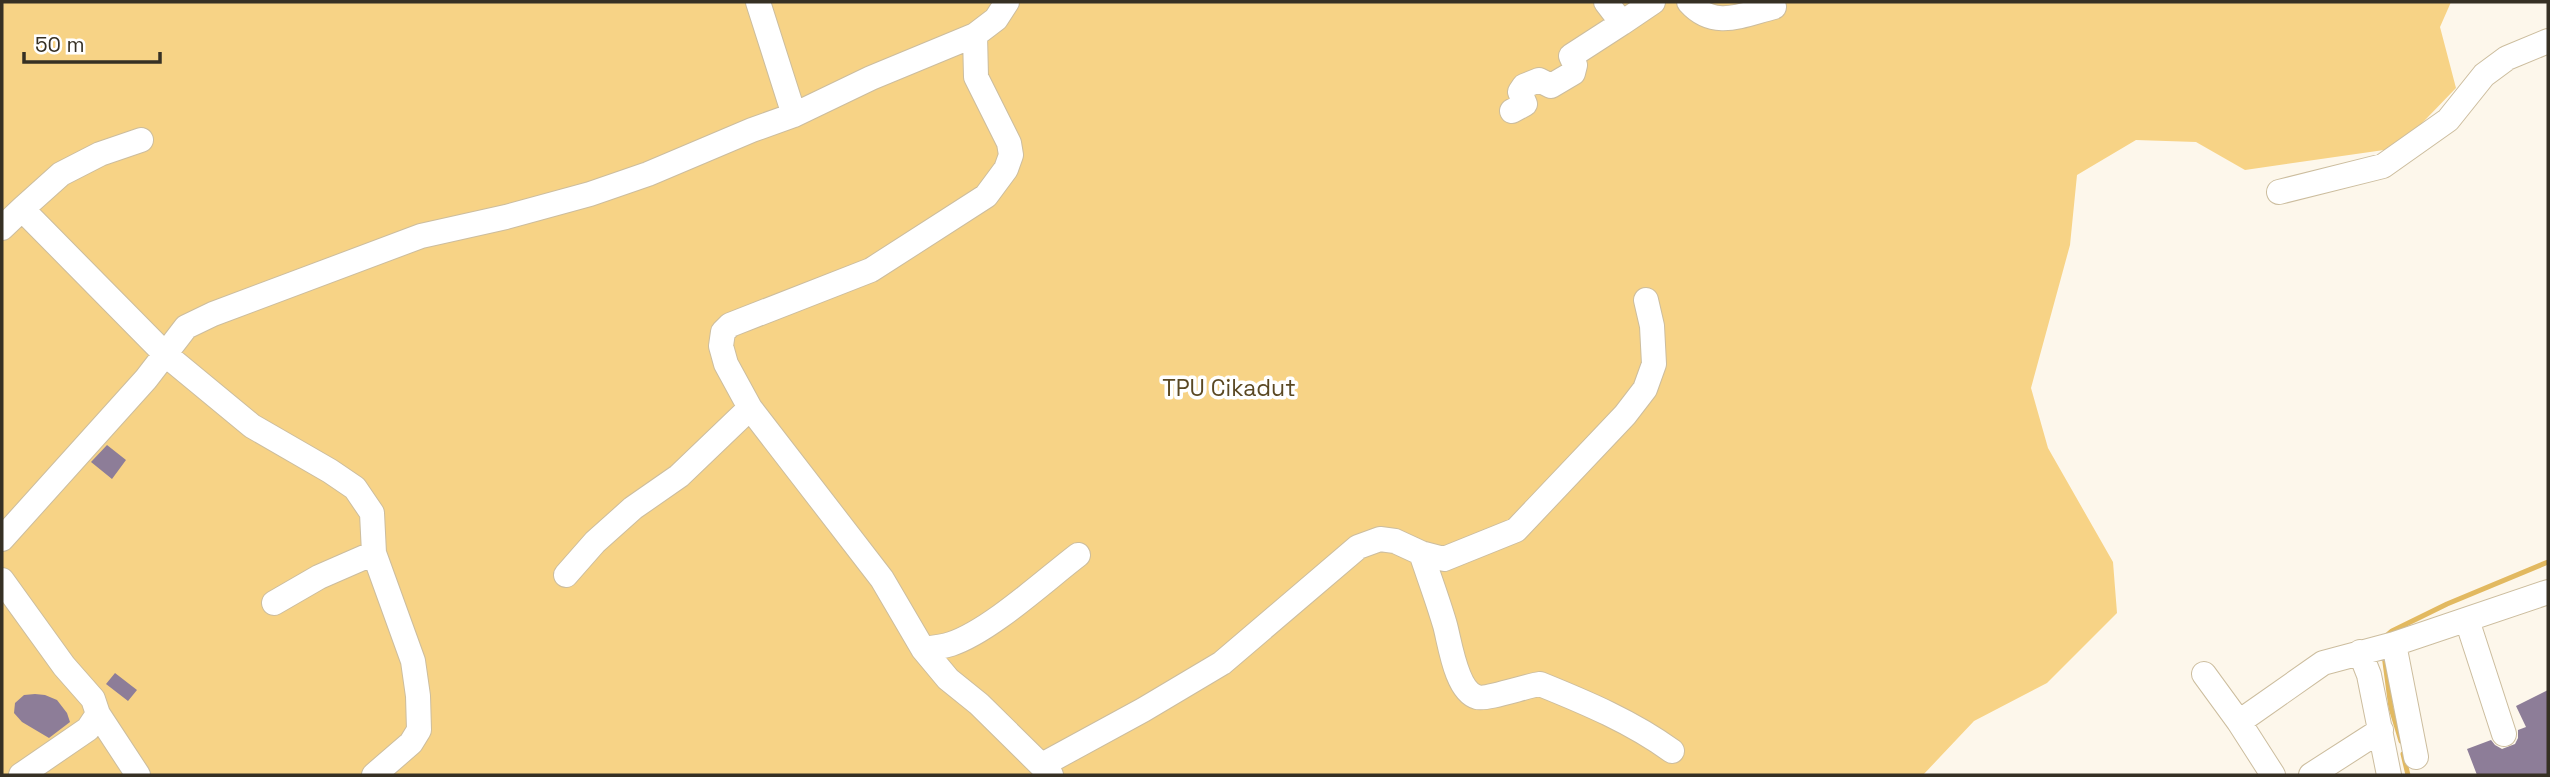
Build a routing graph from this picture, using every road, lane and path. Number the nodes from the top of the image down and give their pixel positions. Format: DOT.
graph roads {
  1 [pos="758,2"];
  2 [pos="1007,2"];
  3 [pos="1606,2"];
  4 [pos="1653,2"];
  5 [pos="1689,2"];
  6 [pos="1774,7"];
  7 [pos="1622,23"];
  8 [pos="975,35"];
  9 [pos="2548,41"];
  10 [pos="1512,111"];
  11 [pos="794,115"];
  12 [pos="141,140"];
  13 [pos="2279,192"];
  14 [pos="22,209"];
  15 [pos="2,228"];
  16 [pos="1646,300"];
  17 [pos="166,355"];
  18 [pos="750,408"];
  19 [pos="2,539"];
  20 [pos="374,553"];
  21 [pos="1421,553"];
  22 [pos="1078,555"];
  23 [pos="566,575"];
  24 [pos="2,580"];
  25 [pos="2548,592"];
  26 [pos="274,603"];
  27 [pos="2468,620"];
  28 [pos="2394,644"];
  29 [pos="923,649"];
  30 [pos="2360,652"];
  31 [pos="2204,674"];
  32 [pos="98,714"];
  33 [pos="2239,722"];
  34 [pos="2381,730"];
  35 [pos="2504,734"];
  36 [pos="1672,751"];
  37 [pos="2416,757"];
  38 [pos="1047,770"];
  39 [pos="21,775"];
  40 [pos="138,775"];
  41 [pos="374,775"];
  42 [pos="2273,775"];
  43 [pos="2311,775"];
  44 [pos="2389,775"];
  1 -- 11 [label="street"];
  2 -- 8 [label="street"];
  3 -- 7 [label="street"];
  4 -- 7 [label="street"];
  5 -- 6 [label="street"];
  7 -- 10 [label="street"];
  8 -- 11 [label="street"];
  8 -- 18 [label="street"];
  9 -- 13 [label="street"];
  11 -- 17 [label="street"];
  12 -- 14 [label="street"];
  14 -- 15 [label="street"];
  14 -- 17 [label="street"];
  16 -- 21 [label="street"];
  17 -- 19 [label="street"];
  17 -- 20 [label="street"];
  18 -- 23 [label="street"];
  18 -- 29 [label="street"];
  20 -- 26 [label="street"];
  20 -- 41 [label="street"];
  21 -- 36 [label="street"];
  21 -- 38 [label="street"];
  22 -- 29 [label="street"];
  24 -- 32 [label="street"];
  25 -- 27 [label="street"];
  27 -- 28 [label="street"];
  27 -- 35 [label="street"];
  28 -- 30 [label="street"];
  28 -- 37 [label="street"];
  29 -- 38 [label="street"];
  30 -- 33 [label="street"];
  30 -- 34 [label="street"];
  31 -- 33 [label="street"];
  32 -- 39 [label="street"];
  32 -- 40 [label="street"];
  33 -- 42 [label="street"];
  34 -- 43 [label="street"];
  34 -- 44 [label="street"];
}
